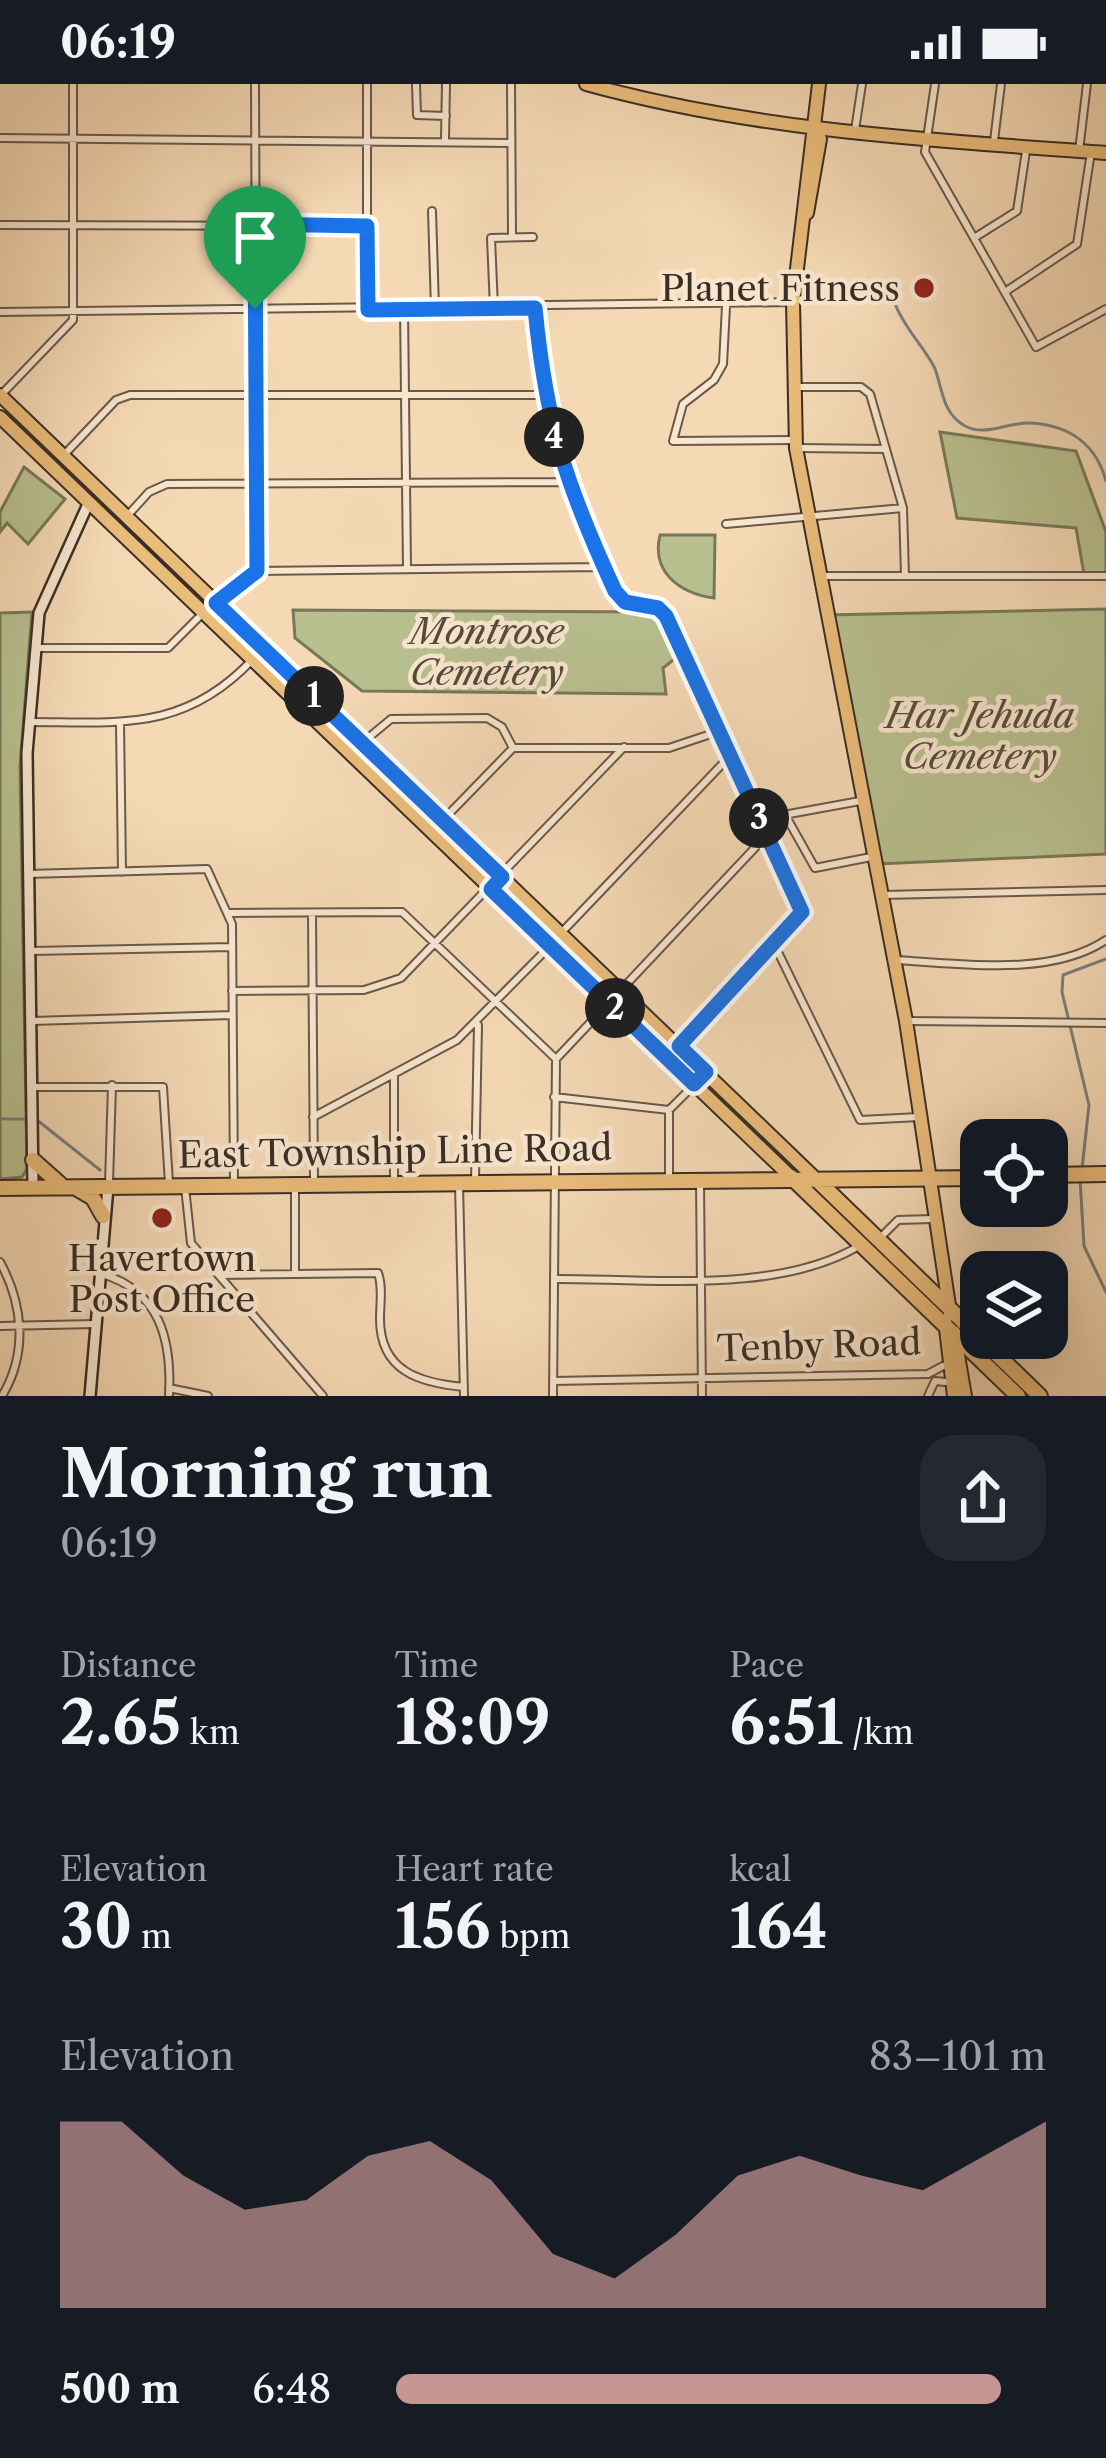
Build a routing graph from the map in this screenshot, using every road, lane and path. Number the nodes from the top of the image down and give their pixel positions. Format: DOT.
graph roads {
  1 [pos="73,84"];
  2 [pos="255,84"];
  3 [pos="367,84"];
  4 [pos="416,84"];
  5 [pos="446,84"];
  6 [pos="511,84"];
  7 [pos="586,84"];
  8 [pos="824,84"];
  9 [pos="862,84"];
  10 [pos="934,84"];
  11 [pos="1001,84"];
  12 [pos="1087,84"];
  13 [pos="446,116"];
  14 [pos="817,130"];
  15 [pos="854,134"];
  16 [pos="255,136"];
  17 [pos="73,137"];
  18 [pos="0,138"];
  19 [pos="368,138"];
  20 [pos="445,140"];
  21 [pos="926,140"];
  22 [pos="510,143"];
  23 [pos="994,145"];
  24 [pos="1027,147"];
  25 [pos="1085,151"];
  26 [pos="1106,153"];
  27 [pos="432,211"];
  28 [pos="74,224"];
  29 [pos="255,224"];
  30 [pos="0,225"];
  31 [pos="367,226"];
  32 [pos="512,234"];
  33 [pos="533,237"];
  34 [pos="973,239"];
  35 [pos="1005,292"];
  36 [pos="793,302"];
  37 [pos="726,306"];
  38 [pos="435,308"];
  39 [pos="494,308"];
  40 [pos="535,308"];
  41 [pos="255,309"];
  42 [pos="404,309"];
  43 [pos="1106,309"];
  44 [pos="368,310"];
  45 [pos="0,312"];
  46 [pos="74,312"];
  47 [pos="793,387"];
  48 [pos="406,392"];
  49 [pos="255,394"];
  50 [pos="543,395"];
  51 [pos="0,396"];
  52 [pos="0,417"];
  53 [pos="795,444"];
  54 [pos="886,449"];
  55 [pos="63,456"];
  56 [pos="408,482"];
  57 [pos="566,482"];
  58 [pos="256,484"];
  59 [pos="95,487"];
  60 [pos="88,502"];
  61 [pos="903,508"];
  62 [pos="807,513"];
  63 [pos="126,516"];
  64 [pos="726,524"];
  65 [pos="604,567"];
  66 [pos="407,568"];
  67 [pos="257,571"];
  68 [pos="904,575"];
  69 [pos="818,576"];
  70 [pos="1106,576"];
  71 [pos="216,603"];
  72 [pos="203,612"];
  73 [pos="36,648"];
  74 [pos="263,648"];
  75 [pos="252,660"];
  76 [pos="30,722"];
  77 [pos="120,722"];
  78 [pos="717,732"];
  79 [pos="362,743"];
  80 [pos="624,747"];
  81 [pos="513,748"];
  82 [pos="729,757"];
  83 [pos="864,800"];
  84 [pos="443,820"];
  85 [pos="767,835"];
  86 [pos="875,856"];
  87 [pos="122,872"];
  88 [pos="28,874"];
  89 [pos="502,877"];
  90 [pos="491,889"];
  91 [pos="1106,890"];
  92 [pos="882,895"];
  93 [pos="312,913"];
  94 [pos="227,914"];
  95 [pos="561,933"];
  96 [pos="1106,940"];
  97 [pos="436,946"];
  98 [pos="550,946"];
  99 [pos="775,946"];
  100 [pos="232,947"];
  101 [pos="30,951"];
  102 [pos="894,960"];
  103 [pos="232,991"];
  104 [pos="312,991"];
  105 [pos="620,991"];
  106 [pos="609,1003"];
  107 [pos="496,1004"];
  108 [pos="232,1016"];
  109 [pos="31,1021"];
  110 [pos="906,1021"];
  111 [pos="479,1022"];
  112 [pos="1106,1023"];
  113 [pos="679,1046"];
  114 [pos="556,1059"];
  115 [pos="706,1072"];
  116 [pos="394,1075"];
  117 [pos="694,1084"];
  118 [pos="112,1085"];
  119 [pos="32,1087"];
  120 [pos="554,1097"];
  121 [pos="669,1110"];
  122 [pos="314,1117"];
  123 [pos="920,1117"];
  124 [pos="33,1160"];
  125 [pos="1068,1174"];
  126 [pos="1106,1174"];
  127 [pos="791,1177"];
  128 [pos="669,1178"];
  129 [pos="700,1178"];
  130 [pos="960,1178"];
  131 [pos="556,1179"];
  132 [pos="930,1179"];
  133 [pos="467,1180"];
  134 [pos="861,1180"];
  135 [pos="394,1181"];
  136 [pos="818,1181"];
  137 [pos="295,1182"];
  138 [pos="314,1182"];
  139 [pos="234,1183"];
  140 [pos="177,1184"];
  141 [pos="109,1185"];
  142 [pos="68,1186"];
  143 [pos="33,1187"];
  144 [pos="0,1188"];
  145 [pos="850,1212"];
  146 [pos="103,1216"];
  147 [pos="935,1219"];
  148 [pos="879,1239"];
  149 [pos="862,1244"];
  150 [pos="0,1262"];
  151 [pos="295,1271"];
  152 [pos="98,1273"];
  153 [pos="220,1275"];
  154 [pos="703,1277"];
  155 [pos="553,1279"];
  156 [pos="949,1307"];
  157 [pos="95,1324"];
  158 [pos="20,1325"];
  159 [pos="0,1326"];
  160 [pos="949,1328"];
  161 [pos="946,1361"];
  162 [pos="701,1376"];
  163 [pos="552,1381"];
  164 [pos="942,1386"];
  165 [pos="169,1392"];
  166 [pos="464,1392"];
  167 [pos="2,1396"];
  168 [pos="89,1396"];
  169 [pos="208,1396"];
  170 [pos="323,1396"];
  171 [pos="553,1396"];
  172 [pos="702,1396"];
  173 [pos="928,1396"];
  174 [pos="964,1396"];
  175 [pos="1018,1396"];
  176 [pos="1040,1396"];
  1 -- 17 [label="street"];
  2 -- 16 [label="street"];
  3 -- 19 [label="street"];
  4 -- 13 [label="street"];
  5 -- 13 [label="street"];
  6 -- 22 [label="street"];
  7 -- 14 [label="main road"];
  8 -- 14 [label="main road"];
  9 -- 15 [label="street"];
  10 -- 21 [label="street"];
  11 -- 23 [label="street"];
  12 -- 25 [label="street"];
  13 -- 20 [label="street"];
  14 -- 15 [label="main road"];
  14 -- 36 [label="main road"];
  15 -- 21 [label="main road"];
  16 -- 17 [label="street"];
  16 -- 19 [label="street"];
  16 -- 29 [label="street"];
  17 -- 18 [label="street"];
  17 -- 28 [label="street"];
  19 -- 20 [label="street"];
  19 -- 31 [label="street"];
  20 -- 22 [label="street"];
  21 -- 23 [label="main road"];
  21 -- 34 [label="street"];
  22 -- 32 [label="street"];
  23 -- 24 [label="main road"];
  24 -- 25 [label="main road"];
  24 -- 34 [label="street"];
  25 -- 26 [label="main road"];
  25 -- 35 [label="street"];
  27 -- 38 [label="street"];
  28 -- 29 [label="street"];
  28 -- 30 [label="street"];
  28 -- 46 [label="street"];
  29 -- 31 [label="street"];
  29 -- 41 [label="street"];
  31 -- 44 [label="street"];
  32 -- 33 [label="street"];
  32 -- 39 [label="street"];
  34 -- 35 [label="street"];
  35 -- 43 [label="street"];
  36 -- 37 [label="street"];
  36 -- 47 [label="main road"];
  37 -- 40 [label="street"];
  37 -- 53 [label="street"];
  38 -- 39 [label="street"];
  38 -- 42 [label="street"];
  39 -- 40 [label="street"];
  40 -- 50 [label="street"];
  41 -- 44 [label="street"];
  41 -- 46 [label="street"];
  41 -- 49 [label="street"];
  42 -- 44 [label="street"];
  42 -- 48 [label="street"];
  45 -- 46 [label="street"];
  46 -- 51 [label="street"];
  47 -- 53 [label="main road"];
  47 -- 54 [label="street"];
  48 -- 49 [label="street"];
  48 -- 50 [label="street"];
  48 -- 56 [label="street"];
  49 -- 55 [label="street"];
  49 -- 58 [label="street"];
  50 -- 57 [label="street"];
  51 -- 55 [label="main road"];
  52 -- 60 [label="main road"];
  53 -- 54 [label="street"];
  53 -- 62 [label="main road"];
  54 -- 61 [label="street"];
  55 -- 59 [label="main road"];
  56 -- 57 [label="street"];
  56 -- 58 [label="street"];
  56 -- 66 [label="street"];
  57 -- 65 [label="street"];
  58 -- 63 [label="street"];
  58 -- 67 [label="street"];
  59 -- 60 [label="street"];
  59 -- 63 [label="main road"];
  60 -- 72 [label="main road"];
  60 -- 73 [label="street"];
  61 -- 62 [label="street"];
  61 -- 68 [label="street"];
  62 -- 64 [label="street"];
  62 -- 69 [label="main road"];
  63 -- 71 [label="main road"];
  65 -- 66 [label="street"];
  65 -- 78 [label="street"];
  66 -- 67 [label="street"];
  67 -- 71 [label="street"];
  68 -- 69 [label="street"];
  68 -- 70 [label="street"];
  69 -- 83 [label="main road"];
  71 -- 74 [label="main road"];
  72 -- 73 [label="street"];
  72 -- 75 [label="main road"];
  73 -- 76 [label="street"];
  74 -- 75 [label="street"];
  74 -- 79 [label="main road"];
  75 -- 77 [label="street"];
  75 -- 90 [label="main road"];
  76 -- 77 [label="street"];
  76 -- 88 [label="street"];
  77 -- 87 [label="street"];
  78 -- 80 [label="street"];
  78 -- 82 [label="street"];
  79 -- 81 [label="street"];
  79 -- 84 [label="main road"];
  80 -- 81 [label="street"];
  80 -- 89 [label="street"];
  81 -- 84 [label="street"];
  82 -- 85 [label="street"];
  82 -- 95 [label="street"];
  83 -- 86 [label="main road"];
  83 -- 86 [label="street"];
  84 -- 89 [label="main road"];
  85 -- 99 [label="street"];
  85 -- 105 [label="street"];
  86 -- 92 [label="main road"];
  87 -- 88 [label="street"];
  87 -- 94 [label="street"];
  88 -- 101 [label="street"];
  89 -- 90 [label="street"];
  89 -- 95 [label="main road"];
  90 -- 97 [label="street"];
  90 -- 98 [label="main road"];
  91 -- 92 [label="street"];
  92 -- 102 [label="main road"];
  93 -- 94 [label="street"];
  93 -- 97 [label="street"];
  93 -- 104 [label="street"];
  94 -- 100 [label="street"];
  95 -- 105 [label="main road"];
  96 -- 102 [label="street"];
  97 -- 104 [label="street"];
  97 -- 107 [label="street"];
  98 -- 106 [label="main road"];
  98 -- 107 [label="street"];
  99 -- 113 [label="street"];
  99 -- 123 [label="street"];
  100 -- 101 [label="street"];
  100 -- 103 [label="street"];
  101 -- 109 [label="street"];
  102 -- 110 [label="main road"];
  103 -- 104 [label="street"];
  103 -- 108 [label="street"];
  104 -- 122 [label="street"];
  105 -- 106 [label="street"];
  105 -- 113 [label="main road"];
  106 -- 114 [label="street"];
  106 -- 117 [label="main road"];
  107 -- 111 [label="street"];
  107 -- 114 [label="street"];
  108 -- 109 [label="street"];
  108 -- 139 [label="street"];
  109 -- 119 [label="street"];
  110 -- 112 [label="street"];
  110 -- 123 [label="main road"];
  111 -- 116 [label="street"];
  111 -- 133 [label="street"];
  113 -- 115 [label="main road"];
  114 -- 120 [label="street"];
  115 -- 117 [label="street"];
  115 -- 136 [label="main road"];
  116 -- 122 [label="street"];
  116 -- 135 [label="street"];
  117 -- 121 [label="street"];
  117 -- 127 [label="main road"];
  118 -- 119 [label="street"];
  118 -- 140 [label="street"];
  118 -- 141 [label="street"];
  119 -- 124 [label="street"];
  120 -- 121 [label="street"];
  120 -- 131 [label="street"];
  121 -- 128 [label="street"];
  122 -- 138 [label="street"];
  123 -- 132 [label="main road"];
  124 -- 142 [label="highway"];
  124 -- 143 [label="street"];
  125 -- 126 [label="highway"];
  127 -- 129 [label="highway, East Township Line Road"];
  127 -- 136 [label="highway, East Township Line Road"];
  127 -- 149 [label="highway"];
  128 -- 129 [label="highway, East Township Line Road"];
  128 -- 131 [label="highway, East Township Line Road"];
  129 -- 154 [label="street"];
  130 -- 132 [label="highway, East Township Line Road"];
  131 -- 133 [label="highway, East Township Line Road"];
  131 -- 155 [label="street"];
  132 -- 134 [label="highway, East Township Line Road"];
  132 -- 147 [label="main road"];
  133 -- 135 [label="highway, East Township Line Road"];
  133 -- 166 [label="street"];
  134 -- 136 [label="highway, East Township Line Road"];
  134 -- 145 [label="highway"];
  135 -- 138 [label="highway, East Township Line Road"];
  136 -- 145 [label="highway"];
  137 -- 138 [label="highway, East Township Line Road"];
  137 -- 139 [label="highway, East Township Line Road"];
  137 -- 151 [label="street"];
  139 -- 140 [label="highway, East Township Line Road"];
  140 -- 141 [label="highway, East Township Line Road"];
  140 -- 153 [label="street"];
  141 -- 142 [label="highway, East Township Line Road"];
  141 -- 146 [label="street"];
  142 -- 143 [label="highway, East Township Line Road"];
  142 -- 146 [label="highway"];
  143 -- 144 [label="highway, East Township Line Road"];
  145 -- 148 [label="highway"];
  146 -- 152 [label="street"];
  147 -- 148 [label="street"];
  147 -- 156 [label="main road"];
  148 -- 156 [label="highway"];
  149 -- 154 [label="street"];
  149 -- 160 [label="highway"];
  150 -- 158 [label="street"];
  151 -- 153 [label="street"];
  151 -- 166 [label="street"];
  152 -- 157 [label="street"];
  152 -- 165 [label="street"];
  153 -- 170 [label="street"];
  154 -- 155 [label="street"];
  154 -- 162 [label="street"];
  155 -- 163 [label="street"];
  156 -- 160 [label="main road"];
  156 -- 176 [label="highway"];
  157 -- 158 [label="street"];
  157 -- 168 [label="street"];
  158 -- 159 [label="street"];
  158 -- 167 [label="street"];
  160 -- 161 [label="main road"];
  160 -- 174 [label="main road"];
  160 -- 175 [label="highway"];
  161 -- 164 [label="main road"];
  161 -- 164 [label="street, Tenby Road"];
  162 -- 163 [label="street, Tenby Road"];
  162 -- 164 [label="street, Tenby Road"];
  162 -- 172 [label="street"];
  163 -- 171 [label="street"];
  164 -- 173 [label="street"];
  165 -- 169 [label="street"];
}
